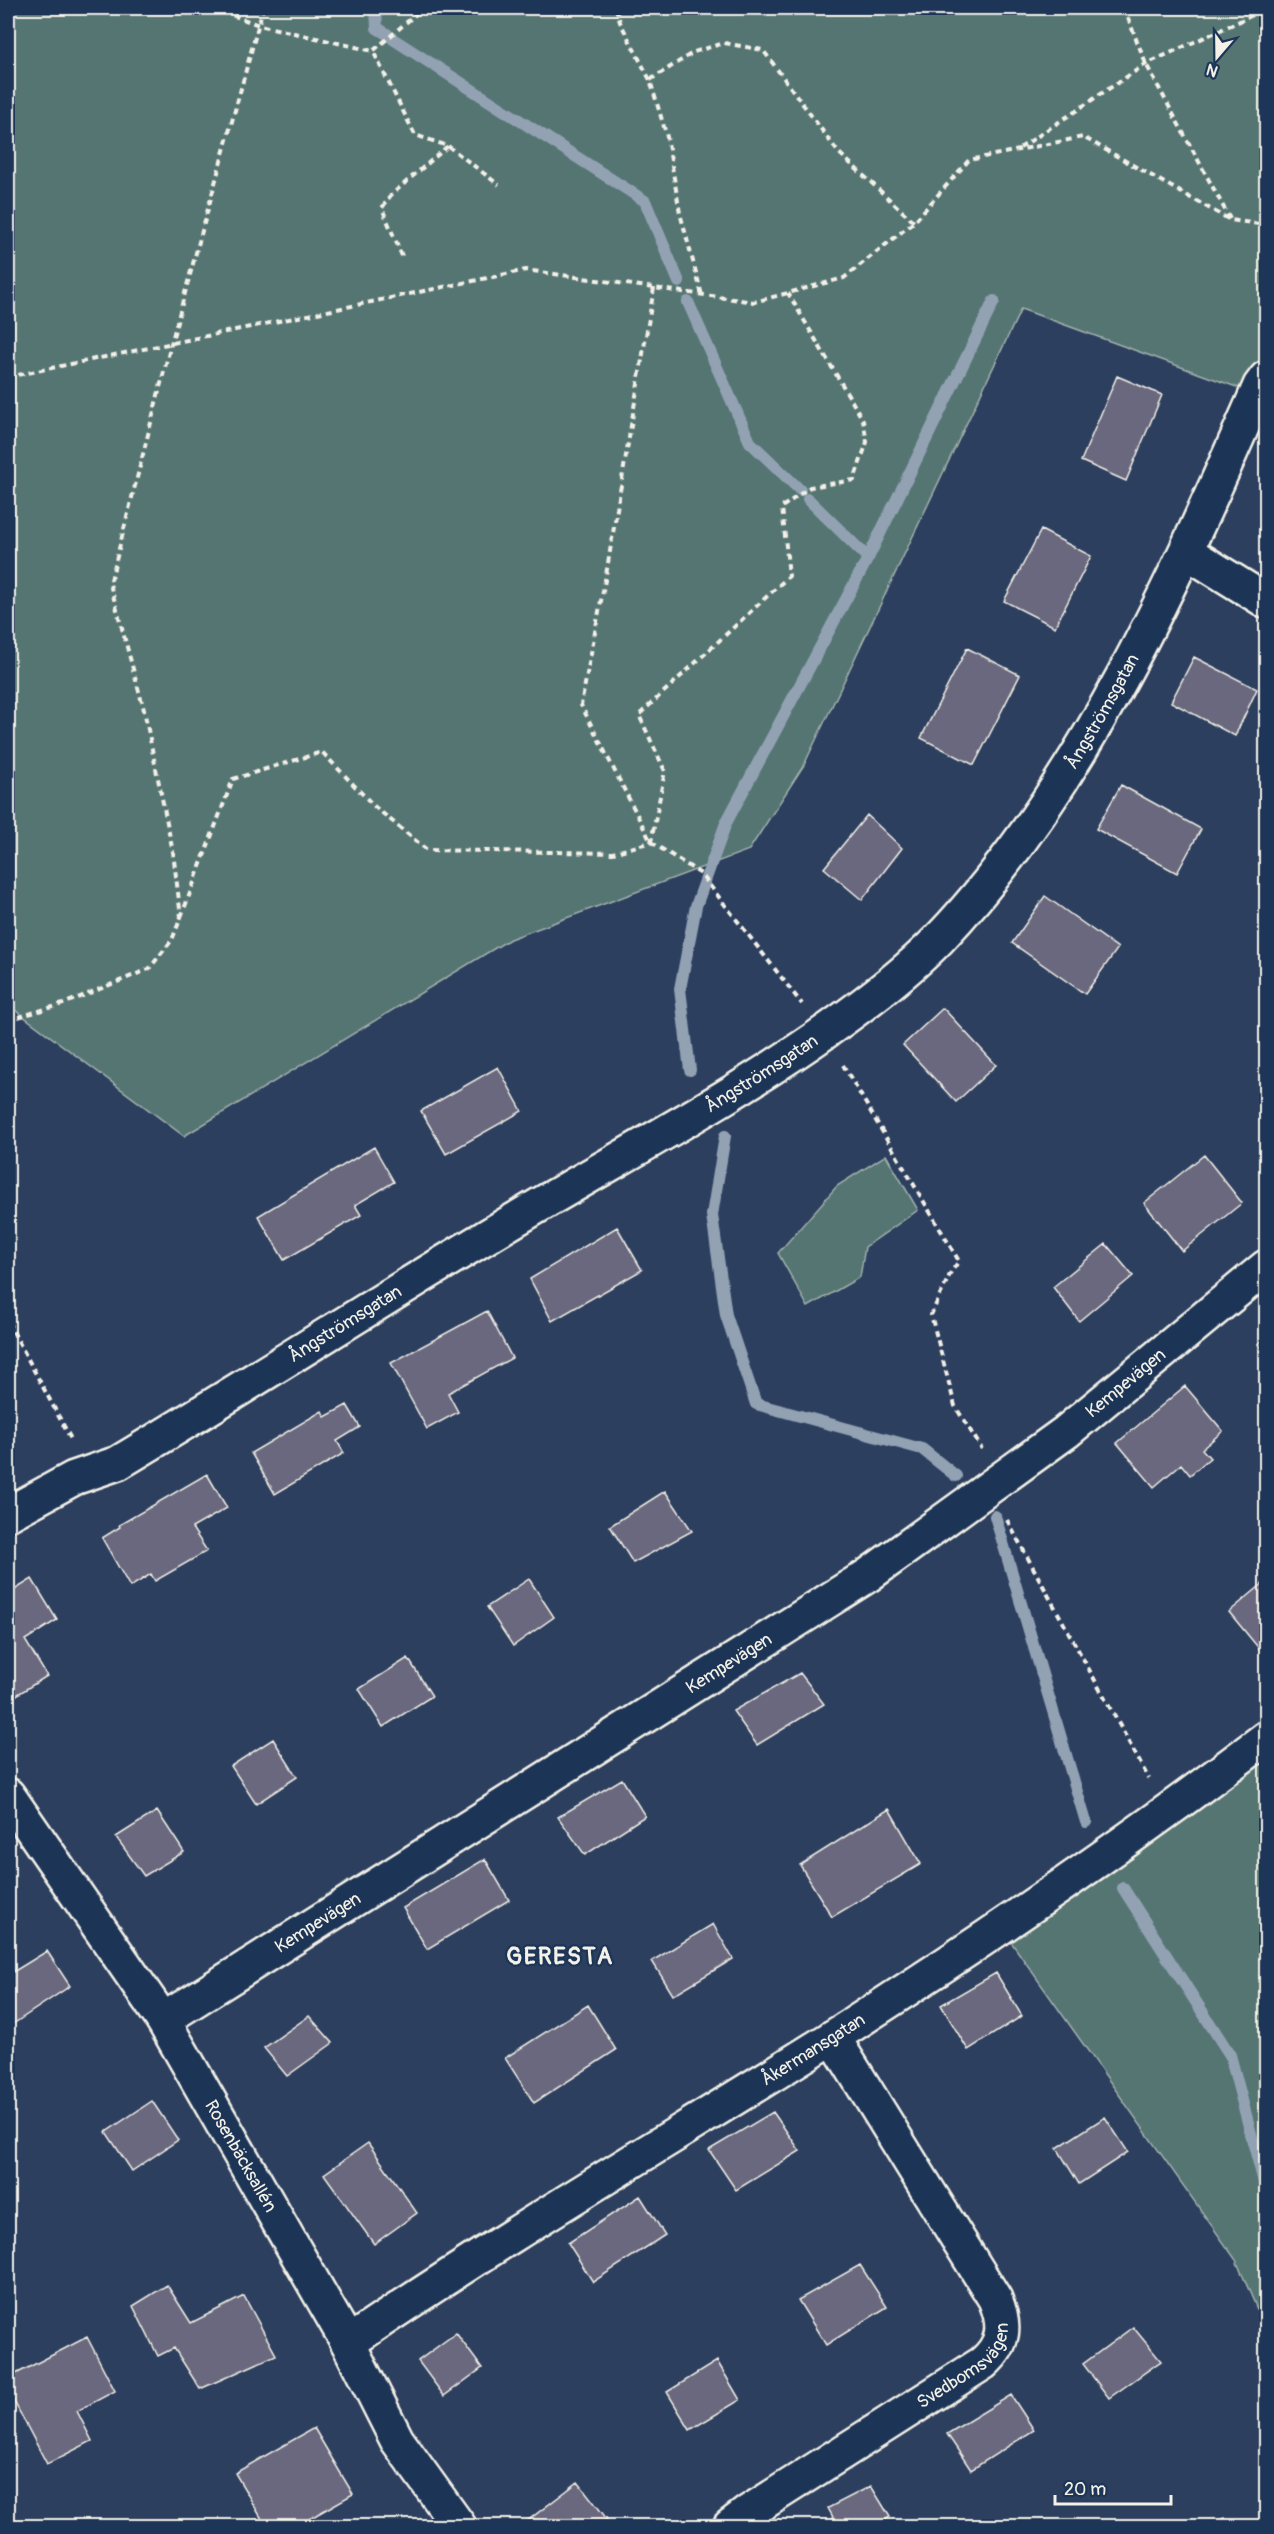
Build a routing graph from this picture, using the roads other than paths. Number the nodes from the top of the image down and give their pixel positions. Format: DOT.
graph roads {
  1 [pos="1266,378"];
  2 [pos="1187,552"];
  3 [pos="1266,601"];
  4 [pos="1266,1267"];
  5 [pos="8,1514"];
  6 [pos="1266,1738"];
  7 [pos="8,1795"];
  8 [pos="163,2020"];
  9 [pos="833,2037"];
  10 [pos="348,2343"];
  11 [pos="459,2526"];
  12 [pos="730,2526"];
  1 -- 2 [label="street, Ångströmsgatan"];
  2 -- 3 [label="street"];
  2 -- 5 [label="street, Ångströmsgatan"];
  4 -- 8 [label="street, Kempevägen"];
  6 -- 9 [label="street, Åkermansgatan"];
  7 -- 8 [label="street, Rosenbäcksallén"];
  8 -- 10 [label="street, Rosenbäcksallén"];
  9 -- 10 [label="street, Åkermansgatan"];
  9 -- 12 [label="street, Svedbomsvägen"];
  10 -- 11 [label="street, Rosenbäcksallén"];
}
